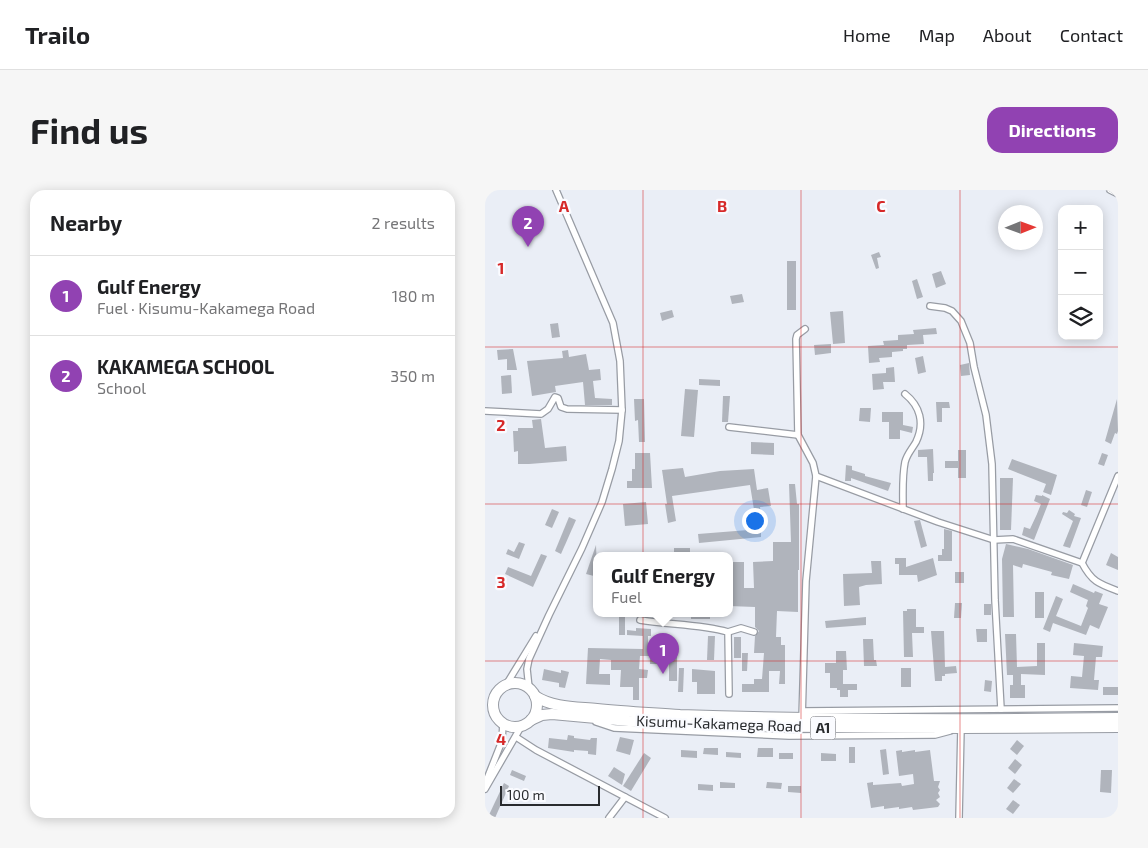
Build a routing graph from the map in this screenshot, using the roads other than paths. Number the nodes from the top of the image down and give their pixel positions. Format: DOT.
graph roads {
  1 [pos="556,190"];
  2 [pos="1110,190"];
  3 [pos="1118,194"];
  4 [pos="930,306"];
  5 [pos="805,330"];
  6 [pos="905,394"];
  7 [pos="622,410"];
  8 [pos="485,411"];
  9 [pos="729,427"];
  10 [pos="798,435"];
  11 [pos="815,476"];
  12 [pos="1118,476"];
  13 [pos="903,509"];
  14 [pos="994,540"];
  15 [pos="1083,563"];
  16 [pos="1118,591"];
  17 [pos="549,615"];
  18 [pos="640,620"];
  19 [pos="728,632"];
  20 [pos="753,632"];
  21 [pos="502,688"];
  22 [pos="532,692"];
  23 [pos="729,694"];
  24 [pos="485,696"];
  25 [pos="1118,708"];
  26 [pos="485,709"];
  27 [pos="1001,709"];
  28 [pos="802,715"];
  29 [pos="1118,718"];
  30 [pos="500,719"];
  31 [pos="526,722"];
  32 [pos="1118,726"];
  33 [pos="961,728"];
  34 [pos="516,737"];
  35 [pos="485,784"];
  36 [pos="485,789"];
  37 [pos="625,797"];
  38 [pos="609,818"];
  39 [pos="665,818"];
  40 [pos="959,818"];
  1 -- 7 [label="street"];
  2 -- 3 [label="street"];
  4 -- 14 [label="street"];
  5 -- 10 [label="street"];
  6 -- 13 [label="street"];
  7 -- 8 [label="street"];
  7 -- 17 [label="street"];
  9 -- 10 [label="street"];
  10 -- 11 [label="street"];
  11 -- 13 [label="street"];
  11 -- 28 [label="street"];
  12 -- 15 [label="street"];
  13 -- 14 [label="street"];
  14 -- 15 [label="street"];
  14 -- 27 [label="street"];
  15 -- 16 [label="street"];
  17 -- 21 [label="street"];
  17 -- 22 [label="street"];
  18 -- 19 [label="street"];
  19 -- 20 [label="street"];
  19 -- 23 [label="street"];
  21 -- 22 [label="highway"];
  21 -- 24 [label="highway"];
  21 -- 30 [label="highway"];
  22 -- 28 [label="highway, Kisumu-Kakamega Road / A1"];
  22 -- 31 [label="highway"];
  25 -- 27 [label="street"];
  26 -- 30 [label="highway"];
  27 -- 28 [label="street"];
  28 -- 29 [label="highway, Kisumu-Kakamega Road / A1"];
  30 -- 31 [label="highway"];
  30 -- 35 [label="street"];
  31 -- 33 [label="highway, Kisumu-Kakamega Road / A1"];
  31 -- 34 [label="street"];
  32 -- 33 [label="highway, Kisumu-Kakamega Road / A1"];
  33 -- 40 [label="street"];
  34 -- 36 [label="street"];
  34 -- 37 [label="street"];
  37 -- 38 [label="street"];
  37 -- 39 [label="street"];
}
